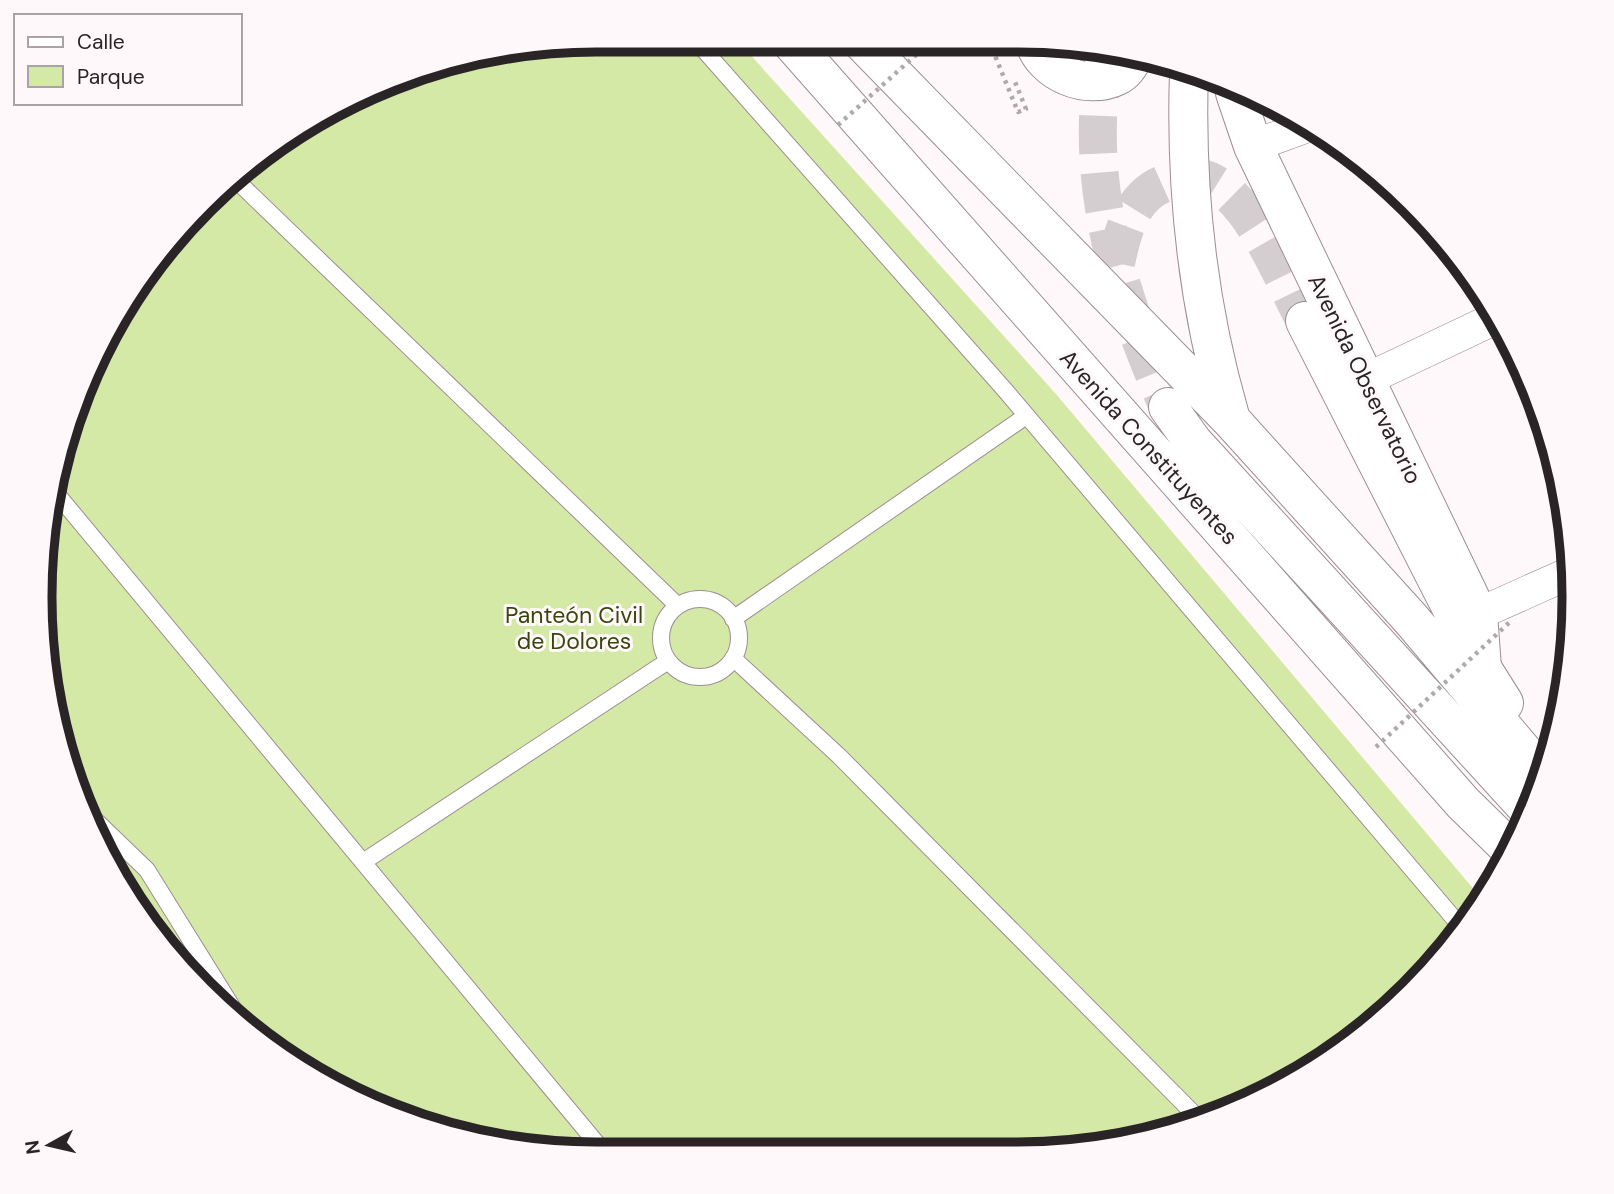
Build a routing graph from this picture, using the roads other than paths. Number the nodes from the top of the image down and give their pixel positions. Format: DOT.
graph roads {
  1 [pos="707,53"];
  2 [pos="801,53"];
  3 [pos="875,53"];
  4 [pos="1040,54"];
  5 [pos="1122,63"];
  6 [pos="1189,80"];
  7 [pos="1237,100"];
  8 [pos="1297,130"];
  9 [pos="1253,146"];
  10 [pos="241,185"];
  11 [pos="1305,321"];
  12 [pos="1487,322"];
  13 [pos="1366,380"];
  14 [pos="1168,407"];
  15 [pos="1026,416"];
  16 [pos="1232,421"];
  17 [pos="62,500"];
  18 [pos="1561,578"];
  19 [pos="677,606"];
  20 [pos="1495,617"];
  21 [pos="733,618"];
  22 [pos="733,658"];
  23 [pos="668,661"];
  24 [pos="1482,668"];
  25 [pos="1537,757"];
  26 [pos="1535,765"];
  27 [pos="1521,802"];
  28 [pos="105,830"];
  29 [pos="1503,842"];
  30 [pos="363,862"];
  31 [pos="1455,920"];
  32 [pos="223,992"];
  33 [pos="1193,1112"];
  34 [pos="596,1142"];
  1 -- 15 [label="lane"];
  2 -- 29 [label="main road, Avenida Constituyentes"];
  3 -- 16 [label="main road"];
  4 -- 5 [label="main road"];
  6 -- 16 [label="main road"];
  7 -- 9 [label="main road, Avenida Observatorio"];
  8 -- 9 [label="street"];
  9 -- 13 [label="main road, Avenida Observatorio"];
  10 -- 19 [label="lane"];
  11 -- 24 [label="main road"];
  12 -- 13 [label="street"];
  13 -- 20 [label="main road, Avenida Observatorio"];
  14 -- 27 [label="main road"];
  15 -- 21 [label="lane"];
  15 -- 31 [label="lane"];
  16 -- 26 [label="main road"];
  17 -- 30 [label="lane"];
  18 -- 20 [label="street"];
  19 -- 21 [label="lane"];
  19 -- 23 [label="lane"];
  20 -- 24 [label="main road, Avenida Observatorio"];
  21 -- 22 [label="lane"];
  22 -- 23 [label="lane"];
  22 -- 33 [label="lane"];
  23 -- 30 [label="lane"];
  24 -- 25 [label="main road"];
  28 -- 32 [label="lane"];
  30 -- 34 [label="lane"];
}
